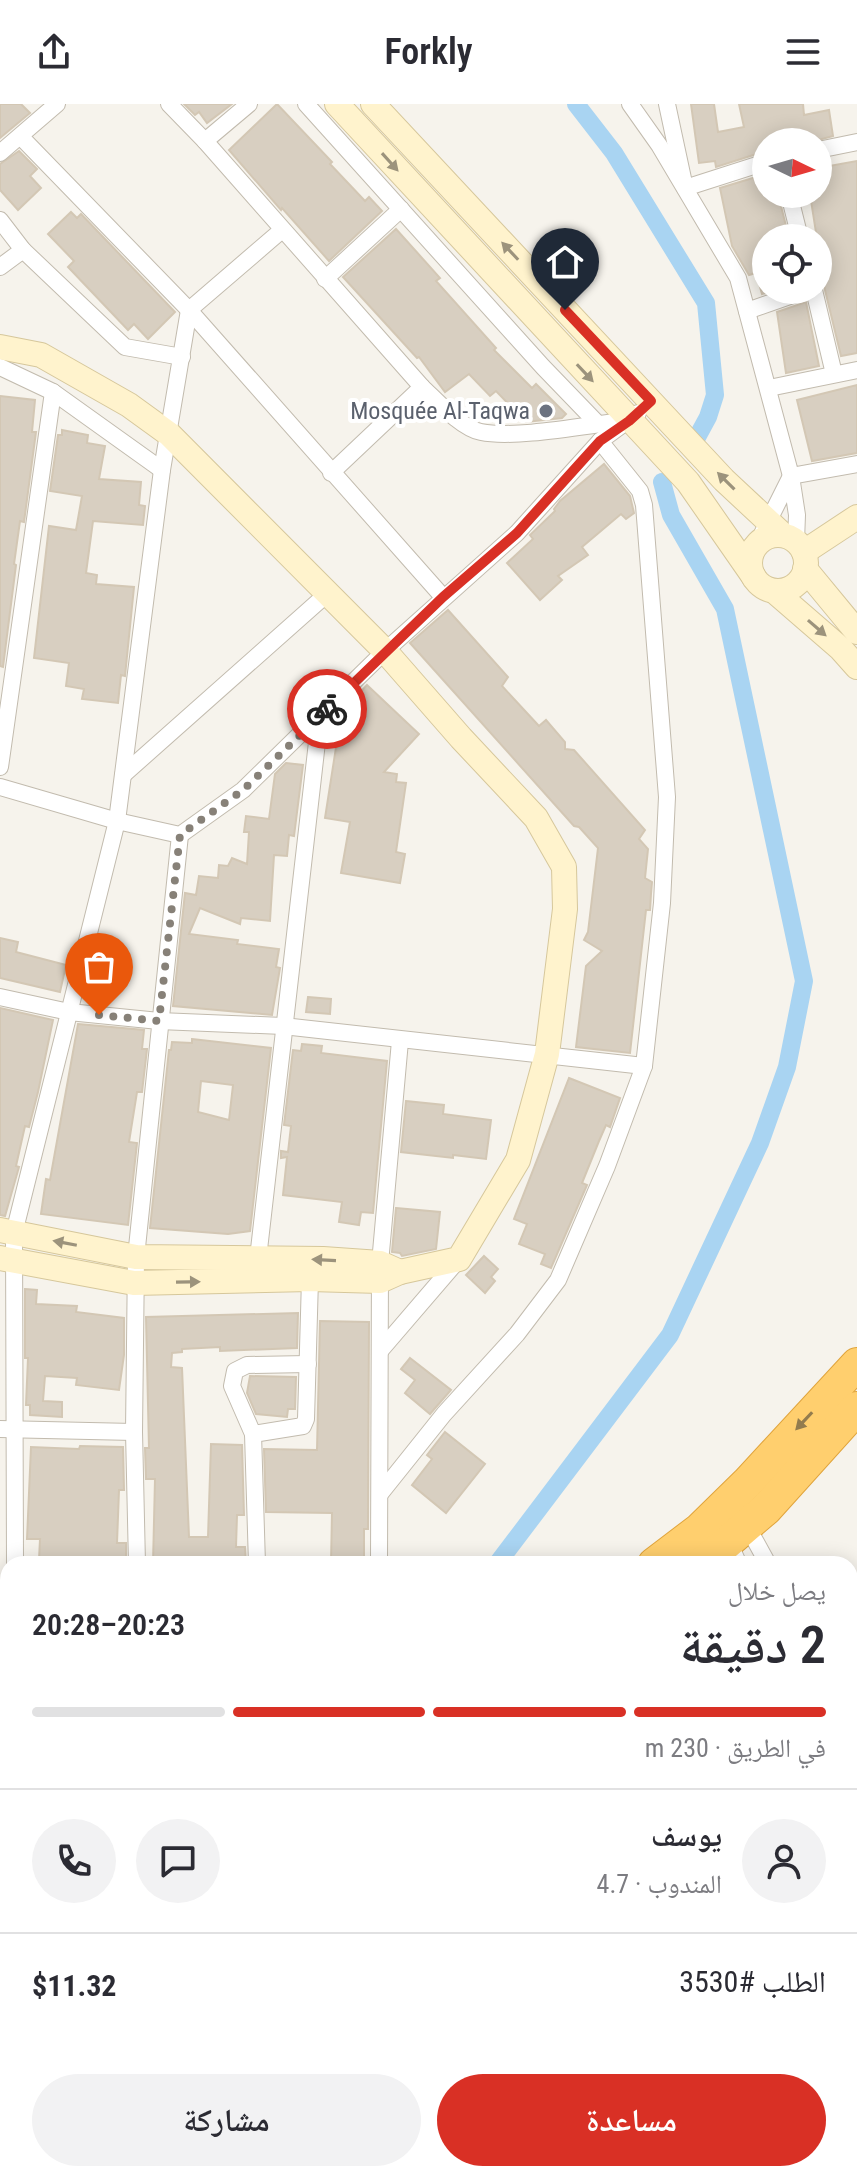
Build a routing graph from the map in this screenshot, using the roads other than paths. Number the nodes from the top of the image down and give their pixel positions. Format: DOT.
graph roads {
  1 [pos="57,104"];
  2 [pos="169,104"];
  3 [pos="249,104"];
  4 [pos="306,104"];
  5 [pos="337,104"];
  6 [pos="373,104"];
  7 [pos="630,104"];
  8 [pos="667,104"];
  9 [pos="21,137"];
  10 [pos="205,141"];
  11 [pos="857,142"];
  12 [pos="832,147"];
  13 [pos="0,153"];
  14 [pos="752,166"];
  15 [pos="685,188"];
  16 [pos="401,209"];
  17 [pos="0,220"];
  18 [pos="282,230"];
  19 [pos="23,250"];
  20 [pos="0,267"];
  21 [pos="325,279"];
  22 [pos="767,304"];
  23 [pos="817,304"];
  24 [pos="189,310"];
  25 [pos="747,311"];
  26 [pos="0,347"];
  27 [pos="182,357"];
  28 [pos="0,367"];
  29 [pos="857,370"];
  30 [pos="834,374"];
  31 [pos="422,387"];
  32 [pos="769,388"];
  33 [pos="53,392"];
  34 [pos="651,401"];
  35 [pos="629,421"];
  36 [pos="599,432"];
  37 [pos="169,434"];
  38 [pos="857,464"];
  39 [pos="162,470"];
  40 [pos="331,473"];
  41 [pos="791,476"];
  42 [pos="857,517"];
  43 [pos="791,544"];
  44 [pos="764,584"];
  45 [pos="328,593"];
  46 [pos="443,597"];
  47 [pos="857,632"];
  48 [pos="385,651"];
  49 [pos="857,667"];
  50 [pos="320,716"];
  51 [pos="0,767"];
  52 [pos="123,775"];
  53 [pos="0,787"];
  54 [pos="117,821"];
  55 [pos="180,835"];
  56 [pos="0,997"];
  57 [pos="69,1012"];
  58 [pos="159,1021"];
  59 [pos="283,1026"];
  60 [pos="400,1041"];
  61 [pos="547,1054"];
  62 [pos="644,1066"];
  63 [pos="7,1231"];
  64 [pos="136,1257"];
  65 [pos="459,1259"];
  66 [pos="6,1260"];
  67 [pos="257,1269"];
  68 [pos="387,1272"];
  69 [pos="310,1279"];
  70 [pos="134,1283"];
  71 [pos="380,1351"];
  72 [pos="308,1364"];
  73 [pos="857,1364"];
  74 [pos="857,1408"];
  75 [pos="7,1428"];
  76 [pos="134,1432"];
  77 [pos="253,1434"];
  78 [pos="380,1494"];
  79 [pos="742,1548"];
  80 [pos="15,1556"];
  81 [pos="137,1556"];
  82 [pos="257,1556"];
  83 [pos="379,1556"];
  84 [pos="665,1556"];
  85 [pos="722,1556"];
  1 -- 9 [label="street"];
  2 -- 10 [label="street"];
  3 -- 10 [label="street"];
  4 -- 16 [label="street"];
  5 -- 35 [label="street, one-way"];
  34 -- 6 [label="street, one-way"];
  7 -- 15 [label="street"];
  8 -- 15 [label="street"];
  9 -- 13 [label="street"];
  9 -- 24 [label="street"];
  10 -- 18 [label="street"];
  11 -- 12 [label="street"];
  14 -- 15 [label="street"];
  15 -- 25 [label="street"];
  16 -- 21 [label="street"];
  16 -- 36 [label="street"];
  17 -- 19 [label="street"];
  18 -- 21 [label="street"];
  18 -- 24 [label="street"];
  19 -- 20 [label="street"];
  19 -- 27 [label="street"];
  21 -- 31 [label="street"];
  22 -- 25 [label="street"];
  23 -- 30 [label="street"];
  24 -- 27 [label="street"];
  24 -- 40 [label="street"];
  25 -- 32 [label="street"];
  26 -- 37 [label="street"];
  27 -- 37 [label="street"];
  28 -- 33 [label="street"];
  29 -- 30 [label="street"];
  30 -- 32 [label="street"];
  31 -- 36 [label="street"];
  31 -- 40 [label="street"];
  32 -- 41 [label="street"];
  33 -- 39 [label="street"];
  33 -- 51 [label="street"];
  34 -- 35 [label="street"];
  43 -- 34 [label="street, one-way"];
  35 -- 36 [label="street"];
  35 -- 44 [label="street"];
  36 -- 46 [label="street"];
  36 -- 62 [label="street"];
  37 -- 39 [label="street"];
  37 -- 45 [label="street"];
  38 -- 41 [label="street"];
  39 -- 52 [label="street"];
  40 -- 46 [label="street"];
  41 -- 43 [label="street"];
  41 -- 43 [label="street"];
  42 -- 43 [label="street"];
  43 -- 44 [label="street"];
  43 -- 44 [label="street"];
  43 -- 47 [label="street"];
  44 -- 49 [label="street, one-way"];
  45 -- 48 [label="street"];
  45 -- 52 [label="street"];
  46 -- 48 [label="street"];
  48 -- 50 [label="street"];
  48 -- 61 [label="street"];
  50 -- 55 [label="street"];
  50 -- 59 [label="street"];
  52 -- 54 [label="street"];
  53 -- 54 [label="street"];
  54 -- 55 [label="street"];
  54 -- 57 [label="street"];
  55 -- 58 [label="street"];
  56 -- 57 [label="street"];
  57 -- 58 [label="street"];
  57 -- 63 [label="street"];
  58 -- 59 [label="street"];
  58 -- 64 [label="street"];
  59 -- 60 [label="street"];
  59 -- 67 [label="street"];
  60 -- 61 [label="street"];
  60 -- 68 [label="street"];
  61 -- 62 [label="street"];
  61 -- 65 [label="street"];
  62 -- 78 [label="street"];
  64 -- 63 [label="street, one-way"];
  63 -- 66 [label="street"];
  64 -- 67 [label="street"];
  64 -- 70 [label="street"];
  65 -- 68 [label="street"];
  65 -- 71 [label="street"];
  66 -- 70 [label="street"];
  66 -- 75 [label="street"];
  68 -- 67 [label="street, one-way"];
  67 -- 69 [label="street"];
  70 -- 67 [label="street, one-way"];
  68 -- 69 [label="street"];
  68 -- 71 [label="street"];
  69 -- 72 [label="street"];
  70 -- 76 [label="street"];
  71 -- 78 [label="street"];
  72 -- 77 [label="street"];
  72 -- 77 [label="street"];
  73 -- 84 [label="highway, one-way"];
  74 -- 79 [label="highway"];
  75 -- 76 [label="street"];
  75 -- 80 [label="street"];
  76 -- 81 [label="street"];
  77 -- 82 [label="street"];
  78 -- 83 [label="street"];
  79 -- 85 [label="highway"];
}
